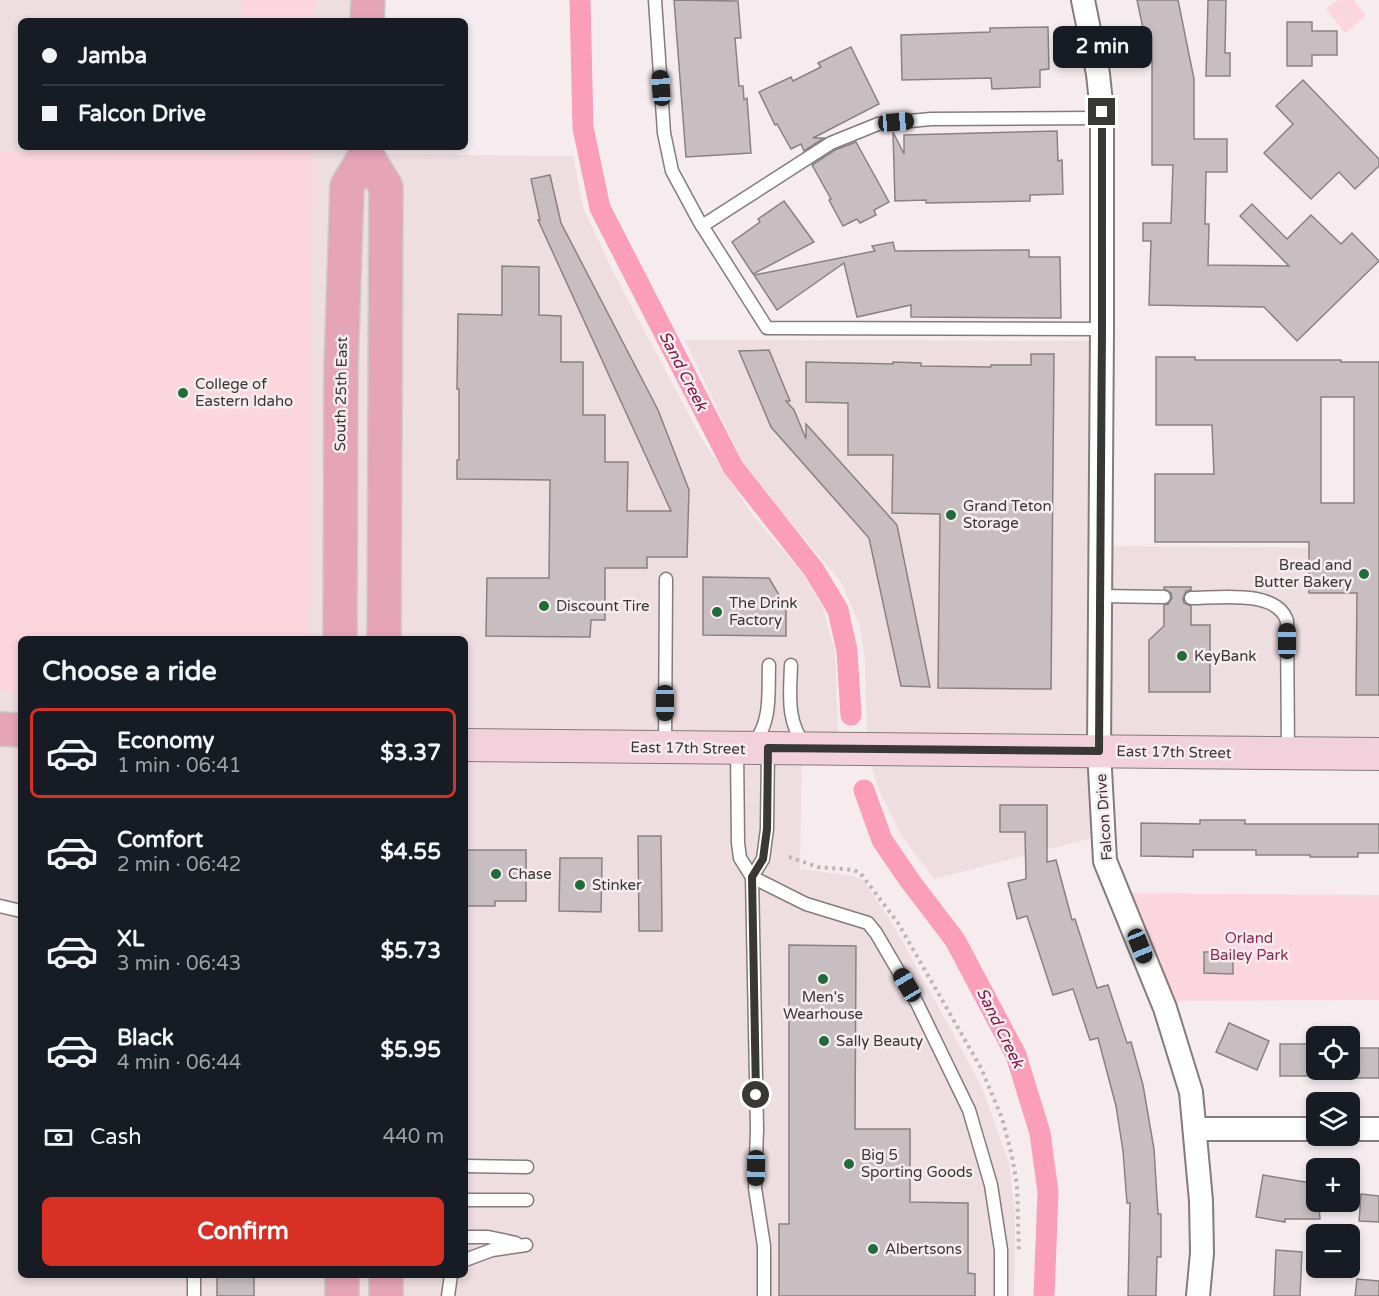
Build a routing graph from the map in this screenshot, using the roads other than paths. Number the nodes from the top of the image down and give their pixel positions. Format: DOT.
graph roads {
  1 [pos="368,0"];
  2 [pos="655,0"];
  3 [pos="1083,0"];
  4 [pos="368,18"];
  5 [pos="1102,118"];
  6 [pos="366,151"];
  7 [pos="702,226"];
  8 [pos="1102,329"];
  9 [pos="666,579"];
  10 [pos="1100,596"];
  11 [pos="1164,597"];
  12 [pos="1191,598"];
  13 [pos="340,636"];
  14 [pos="384,636"];
  15 [pos="769,665"];
  16 [pos="791,665"];
  17 [pos="0,729"];
  18 [pos="18,730"];
  19 [pos="468,744"];
  20 [pos="665,747"];
  21 [pos="751,748"];
  22 [pos="809,749"];
  23 [pos="1099,751"];
  24 [pos="1288,753"];
  25 [pos="1379,754"];
  26 [pos="752,877"];
  27 [pos="0,906"];
  28 [pos="18,910"];
  29 [pos="1196,1129"];
  30 [pos="1306,1129"];
  31 [pos="1360,1129"];
  32 [pos="1379,1129"];
  33 [pos="468,1166"];
  34 [pos="527,1167"];
  35 [pos="468,1200"];
  36 [pos="527,1200"];
  37 [pos="468,1237"];
  38 [pos="468,1259"];
  39 [pos="194,1278"];
  40 [pos="342,1278"];
  41 [pos="386,1278"];
  42 [pos="449,1278"];
  43 [pos="194,1296"];
  44 [pos="342,1296"];
  45 [pos="386,1296"];
  46 [pos="448,1296"];
  47 [pos="764,1296"];
  48 [pos="1001,1296"];
  49 [pos="1198,1296"];
  1 -- 4 [label="main road"];
  2 -- 7 [label="lane"];
  3 -- 5 [label="street, Falcon Drive"];
  5 -- 7 [label="lane"];
  5 -- 8 [label="street, Falcon Drive"];
  6 -- 13 [label="main road, South 25th East"];
  6 -- 14 [label="main road, South 25th East"];
  7 -- 8 [label="lane"];
  8 -- 10 [label="street, Falcon Drive"];
  9 -- 20 [label="lane"];
  10 -- 11 [label="lane"];
  10 -- 23 [label="street, Falcon Drive"];
  12 -- 24 [label="lane"];
  15 -- 21 [label="lane"];
  16 -- 22 [label="lane"];
  17 -- 18 [label="main road"];
  19 -- 20 [label="main road, East 17th Street"];
  20 -- 21 [label="main road, East 17th Street"];
  21 -- 22 [label="main road, East 17th Street"];
  21 -- 26 [label="lane"];
  21 -- 26 [label="lane"];
  22 -- 23 [label="main road, East 17th Street"];
  23 -- 24 [label="main road, East 17th Street"];
  23 -- 29 [label="street, Falcon Drive"];
  24 -- 25 [label="main road, East 17th Street"];
  26 -- 47 [label="lane"];
  26 -- 48 [label="lane"];
  27 -- 28 [label="lane"];
  29 -- 30 [label="street"];
  29 -- 49 [label="street, Falcon Drive"];
  31 -- 32 [label="street"];
  33 -- 34 [label="lane"];
  35 -- 36 [label="lane"];
  37 -- 38 [label="lane"];
  39 -- 43 [label="lane"];
  40 -- 44 [label="main road"];
  41 -- 45 [label="main road"];
  42 -- 46 [label="lane"];
}
